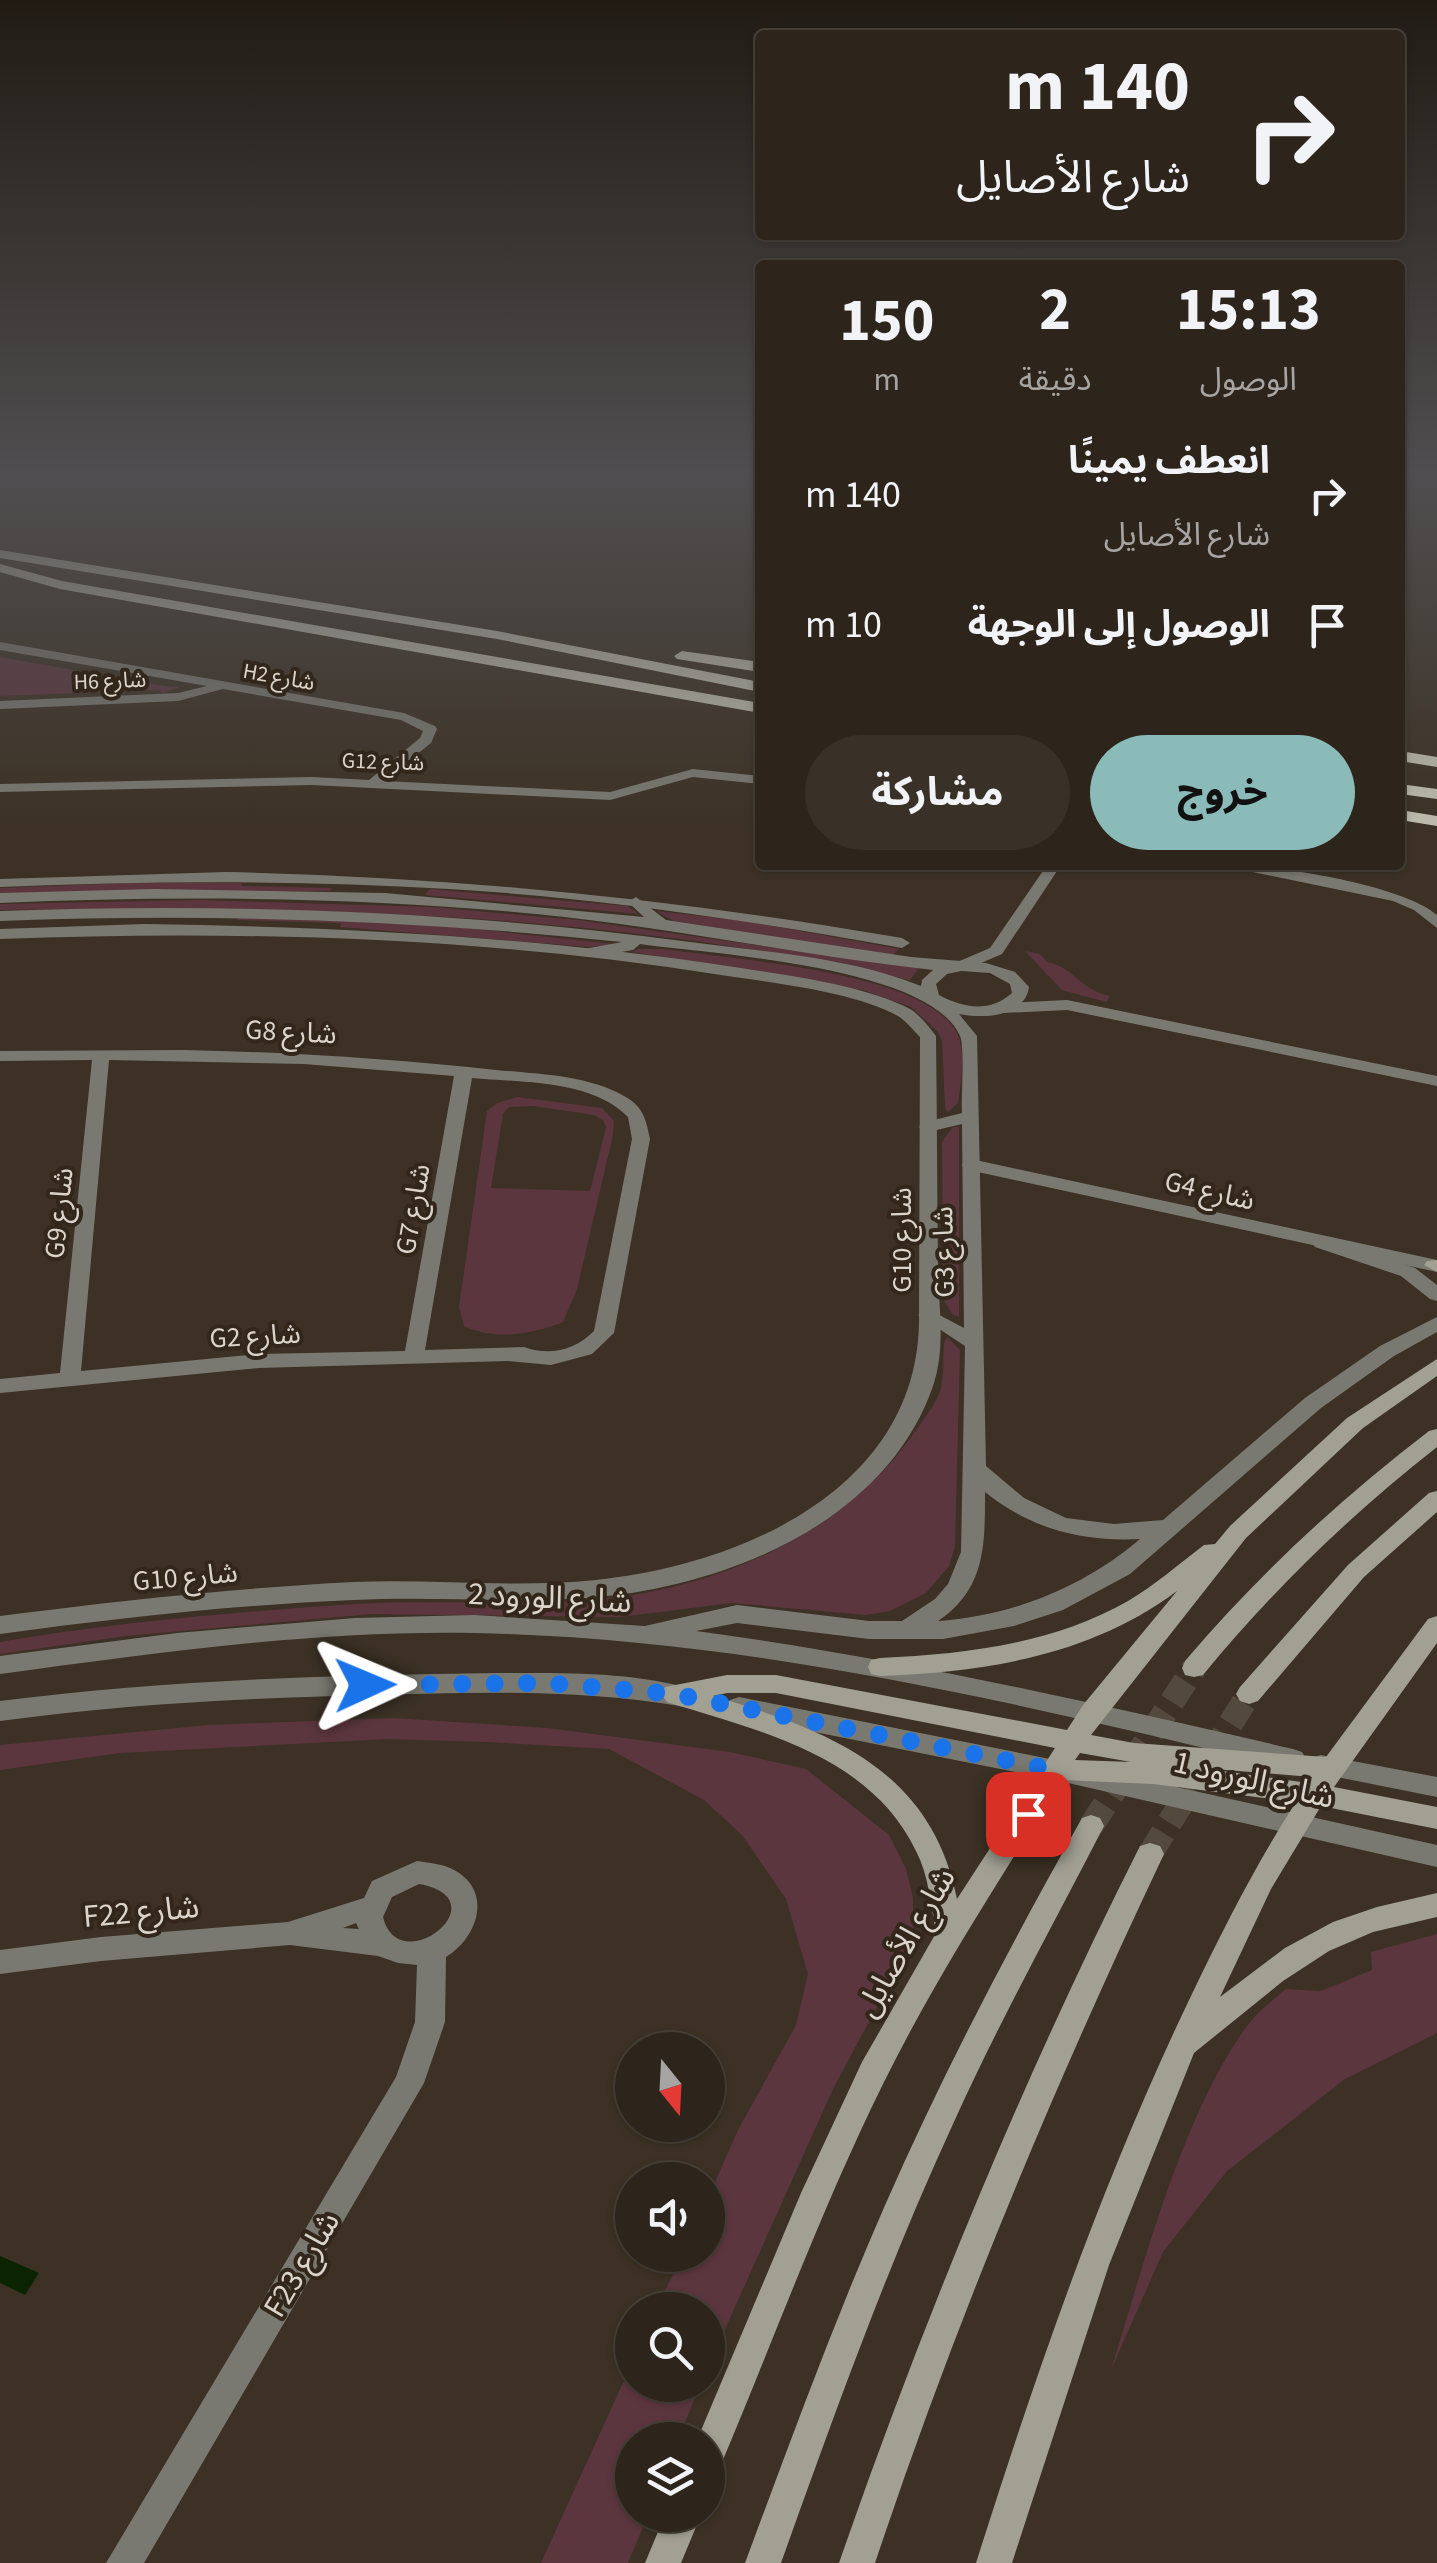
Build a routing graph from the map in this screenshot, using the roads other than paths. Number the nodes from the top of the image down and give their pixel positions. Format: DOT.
graph roads {
  1 [pos="109,594"];
  2 [pos="152,594"];
  3 [pos="249,594"];
  4 [pos="346,609"];
  5 [pos="0,646"];
  6 [pos="755,667"];
  7 [pos="220,686"];
  8 [pos="755,686"];
  9 [pos="755,695"];
  10 [pos="0,705"];
  11 [pos="755,707"];
  12 [pos="1405,757"];
  13 [pos="1437,762"];
  14 [pos="755,779"];
  15 [pos="373,783"];
  16 [pos="0,788"];
  17 [pos="1405,790"];
  18 [pos="1437,794"];
  19 [pos="1405,799"];
  20 [pos="1437,804"];
  21 [pos="1405,816"];
  22 [pos="1437,821"];
  23 [pos="1051,870"];
  24 [pos="1267,870"];
  25 [pos="0,882"];
  26 [pos="1338,882"];
  27 [pos="0,898"];
  28 [pos="636,902"];
  29 [pos="1437,912"];
  30 [pos="0,916"];
  31 [pos="1437,923"];
  32 [pos="661,924"];
  33 [pos="0,934"];
  34 [pos="653,941"];
  35 [pos="902,943"];
  36 [pos="996,951"];
  37 [pos="590,952"];
  38 [pos="957,967"];
  39 [pos="1013,978"];
  40 [pos="936,1000"];
  41 [pos="1066,1005"];
  42 [pos="1000,1009"];
  43 [pos="969,1036"];
  44 [pos="101,1055"];
  45 [pos="0,1056"];
  46 [pos="464,1071"];
  47 [pos="1437,1081"];
  48 [pos="578,1087"];
  49 [pos="970,1117"];
  50 [pos="928,1128"];
  51 [pos="971,1164"];
  52 [pos="1322,1243"];
  53 [pos="1436,1266"];
  54 [pos="1437,1295"];
  55 [pos="928,1315"];
  56 [pos="1437,1323"];
  57 [pos="974,1342"];
  58 [pos="414,1356"];
  59 [pos="1437,1366"];
  60 [pos="70,1376"];
  61 [pos="0,1386"];
  62 [pos="1437,1436"];
  63 [pos="975,1468"];
  64 [pos="1437,1500"];
  65 [pos="1170,1527"];
  66 [pos="1238,1532"];
  67 [pos="1437,1625"];
  68 [pos="0,1626"];
  69 [pos="905,1631"];
  70 [pos="640,1634"];
  71 [pos="0,1665"];
  72 [pos="880,1667"];
  73 [pos="1194,1668"];
  74 [pos="674,1694"];
  75 [pos="1249,1694"];
  76 [pos="0,1710"];
  77 [pos="1092,1712"];
  78 [pos="1072,1743"];
  79 [pos="1331,1768"];
  80 [pos="1055,1770"];
  81 [pos="1437,1787"];
  82 [pos="1315,1792"];
  83 [pos="1437,1818"];
  84 [pos="1296,1824"];
  85 [pos="1091,1826"];
  86 [pos="1150,1854"];
  87 [pos="1437,1856"];
  88 [pos="1437,1905"];
  89 [pos="370,1907"];
  90 [pos="288,1934"];
  91 [pos="950,1934"];
  92 [pos="383,1944"];
  93 [pos="432,1950"];
  94 [pos="0,1962"];
  95 [pos="1179,2050"];
  96 [pos="721,2422"];
  97 [pos="675,2532"];
  98 [pos="124,2563"];
  99 [pos="663,2563"];
  100 [pos="763,2563"];
  101 [pos="857,2563"];
  102 [pos="994,2563"];
  1 -- 11 [label="main road"];
  2 -- 9 [label="main road"];
  3 -- 4 [label="main road"];
  4 -- 6 [label="main road"];
  4 -- 8 [label="main road"];
  5 -- 7 [label="street, H2 شارع"];
  7 -- 10 [label="street, H6 شارع"];
  7 -- 15 [label="street, H2 شارع"];
  12 -- 13 [label="main road"];
  14 -- 15 [label="street, G12 شارع"];
  15 -- 16 [label="street, G12 شارع"];
  17 -- 18 [label="main road"];
  19 -- 20 [label="main road"];
  21 -- 22 [label="main road"];
  23 -- 36 [label="street"];
  24 -- 26 [label="street"];
  25 -- 28 [label="street"];
  26 -- 29 [label="street"];
  26 -- 31 [label="street"];
  27 -- 32 [label="street"];
  28 -- 32 [label="street"];
  28 -- 35 [label="street"];
  30 -- 34 [label="street"];
  32 -- 38 [label="street"];
  33 -- 37 [label="street, G10 شارع"];
  34 -- 37 [label="street"];
  34 -- 40 [label="street"];
  36 -- 38 [label="street"];
  36 -- 39 [label="street"];
  37 -- 50 [label="street, G10 شارع"];
  38 -- 39 [label="street"];
  38 -- 40 [label="street"];
  39 -- 41 [label="street"];
  39 -- 42 [label="street"];
  40 -- 42 [label="street"];
  40 -- 43 [label="street"];
  41 -- 42 [label="street"];
  41 -- 47 [label="street"];
  42 -- 43 [label="street"];
  43 -- 49 [label="street, G3 شارع"];
  44 -- 45 [label="street, G8 شارع"];
  44 -- 46 [label="street, G8 شارع"];
  44 -- 60 [label="street, G9 شارع"];
  46 -- 48 [label="street, G8 شارع"];
  46 -- 58 [label="street, G7 شارع"];
  48 -- 58 [label="street, G2 شارع"];
  49 -- 50 [label="street"];
  49 -- 51 [label="street, G3 شارع"];
  50 -- 55 [label="street, G10 شارع"];
  51 -- 52 [label="street, G4 شارع"];
  51 -- 57 [label="street, G3 شارع"];
  52 -- 53 [label="street, G4 شارع"];
  52 -- 54 [label="street"];
  55 -- 57 [label="street"];
  55 -- 68 [label="street, G10 شارع"];
  56 -- 65 [label="street"];
  57 -- 63 [label="street, G3 شارع"];
  58 -- 60 [label="street, G2 شارع"];
  59 -- 66 [label="main road, شارع الأصايل"];
  60 -- 61 [label="street, G2 شارع"];
  62 -- 73 [label="main road"];
  63 -- 65 [label="street"];
  63 -- 69 [label="street, G3 شارع"];
  64 -- 75 [label="main road"];
  65 -- 69 [label="street"];
  66 -- 72 [label="main road"];
  66 -- 77 [label="main road, شارع الأصايل"];
  67 -- 79 [label="main road"];
  69 -- 70 [label="street"];
  70 -- 71 [label="street, شارع الورود 2"];
  70 -- 72 [label="street, شارع الورود 2"];
  72 -- 77 [label="street, شارع الورود 2"];
  74 -- 76 [label="street"];
  74 -- 78 [label="main road"];
  74 -- 80 [label="street"];
  74 -- 91 [label="main road"];
  77 -- 78 [label="main road, شارع الأصايل"];
  77 -- 79 [label="street, شارع الورود 1"];
  78 -- 79 [label="main road"];
  78 -- 80 [label="main road, شارع الأصايل"];
  79 -- 81 [label="street, شارع الورود 1"];
  79 -- 82 [label="main road"];
  80 -- 82 [label="main road"];
  80 -- 84 [label="street, شارع الورود 1"];
  80 -- 91 [label="main road, شارع الأصايل"];
  82 -- 83 [label="main road"];
  82 -- 84 [label="main road"];
  84 -- 87 [label="street, شارع الورود 1"];
  84 -- 95 [label="main road"];
  85 -- 100 [label="main road"];
  86 -- 101 [label="main road"];
  88 -- 95 [label="main road"];
  89 -- 90 [label="street, F22 شارع"];
  89 -- 92 [label="street"];
  89 -- 93 [label="street, F22 شارع"];
  90 -- 92 [label="street, F22 شارع"];
  90 -- 94 [label="street, F22 شارع"];
  91 -- 96 [label="main road, شارع الأصايل"];
  92 -- 93 [label="street, F22 شارع"];
  93 -- 98 [label="street, F23 شارع"];
  95 -- 102 [label="main road"];
  97 -- 99 [label="main road"];
}
